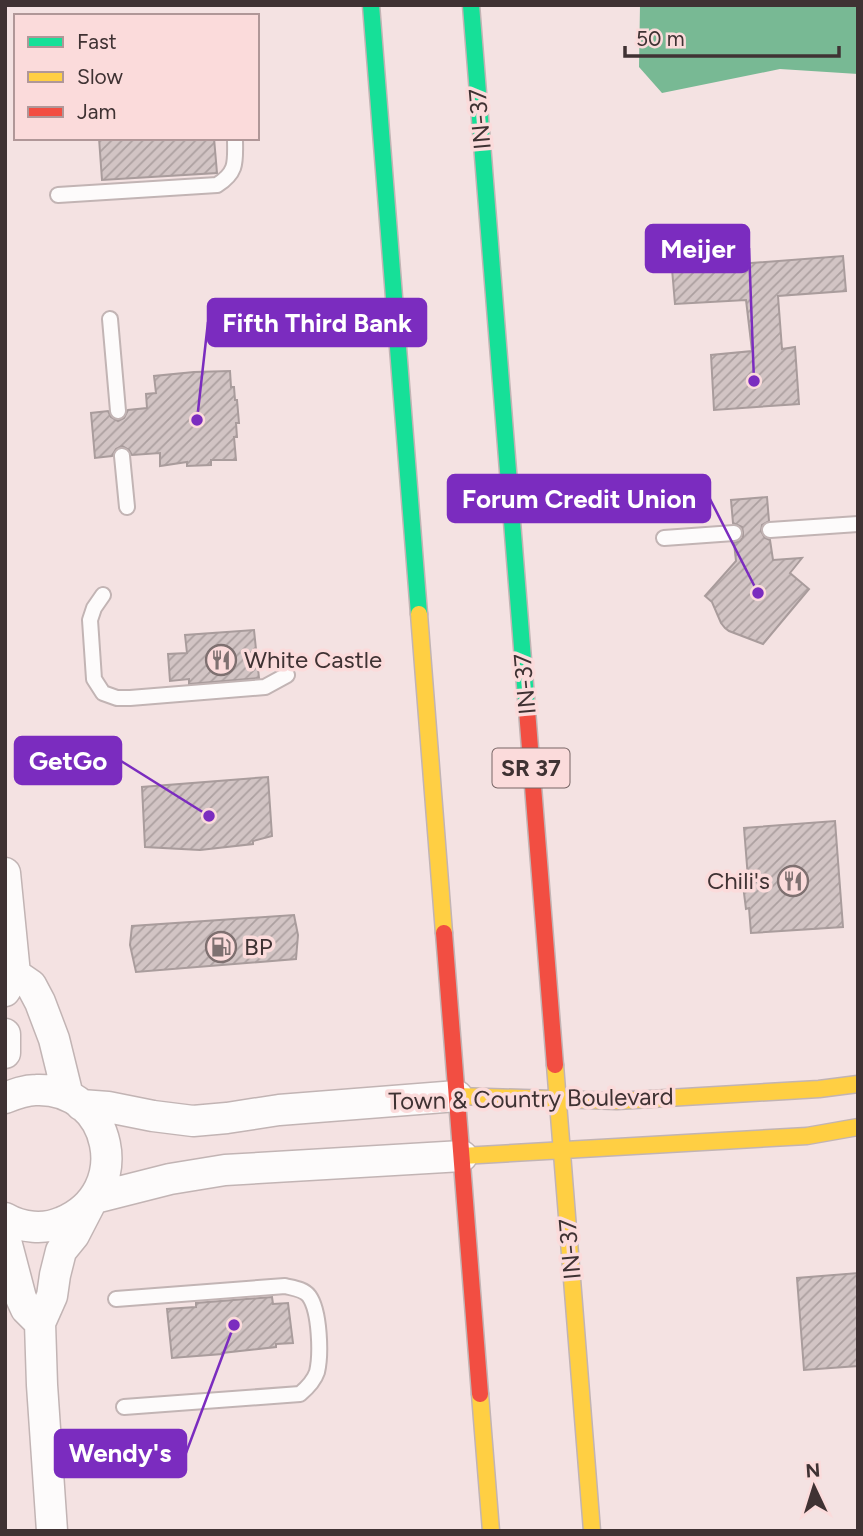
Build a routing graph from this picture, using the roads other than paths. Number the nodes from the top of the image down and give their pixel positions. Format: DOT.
graph roads {
  1 [pos="371,5"];
  2 [pos="471,5"];
  3 [pos="234,140"];
  4 [pos="58,195"];
  5 [pos="110,319"];
  6 [pos="118,411"];
  7 [pos="122,456"];
  8 [pos="127,507"];
  9 [pos="858,524"];
  10 [pos="769,530"];
  11 [pos="734,533"];
  12 [pos="664,538"];
  13 [pos="103,595"];
  14 [pos="287,675"];
  15 [pos="5,873"];
  16 [pos="10,982"];
  17 [pos="5,1034"];
  18 [pos="5,1054"];
  19 [pos="858,1084"];
  20 [pos="457,1096"];
  21 [pos="5,1098"];
  22 [pos="558,1099"];
  23 [pos="74,1100"];
  24 [pos="858,1127"];
  25 [pos="562,1150"];
  26 [pos="461,1156"];
  27 [pos="93,1201"];
  28 [pos="5,1218"];
  29 [pos="5,1237"];
  30 [pos="116,1299"];
  31 [pos="40,1323"];
  32 [pos="124,1407"];
  33 [pos="52,1531"];
  34 [pos="491,1531"];
  35 [pos="592,1531"];
  1 -- 20 [label="main road"];
  2 -- 22 [label="main road, IN-37 / SR 37"];
  3 -- 4 [label="lane"];
  5 -- 6 [label="lane"];
  7 -- 8 [label="lane"];
  9 -- 10 [label="lane"];
  11 -- 12 [label="lane"];
  13 -- 14 [label="lane"];
  15 -- 16 [label="street"];
  16 -- 23 [label="street"];
  17 -- 18 [label="street"];
  19 -- 22 [label="main road, Town & Country Boulevard"];
  20 -- 22 [label="main road, Town & Country Boulevard"];
  20 -- 23 [label="street, Town & Country Boulevard"];
  20 -- 26 [label="main road"];
  21 -- 23 [label="street, Town & Country Boulevard"];
  22 -- 25 [label="main road, IN-37 / SR 37"];
  23 -- 27 [label="street"];
  24 -- 25 [label="main road, Town & Country Boulevard"];
  25 -- 26 [label="main road, Town & Country Boulevard"];
  25 -- 35 [label="main road, IN-37 / SR 37"];
  26 -- 27 [label="street, Town & Country Boulevard"];
  26 -- 34 [label="main road"];
  27 -- 28 [label="street, Town & Country Boulevard"];
  27 -- 31 [label="street"];
  29 -- 31 [label="street"];
  30 -- 32 [label="lane"];
  31 -- 33 [label="street"];
}
